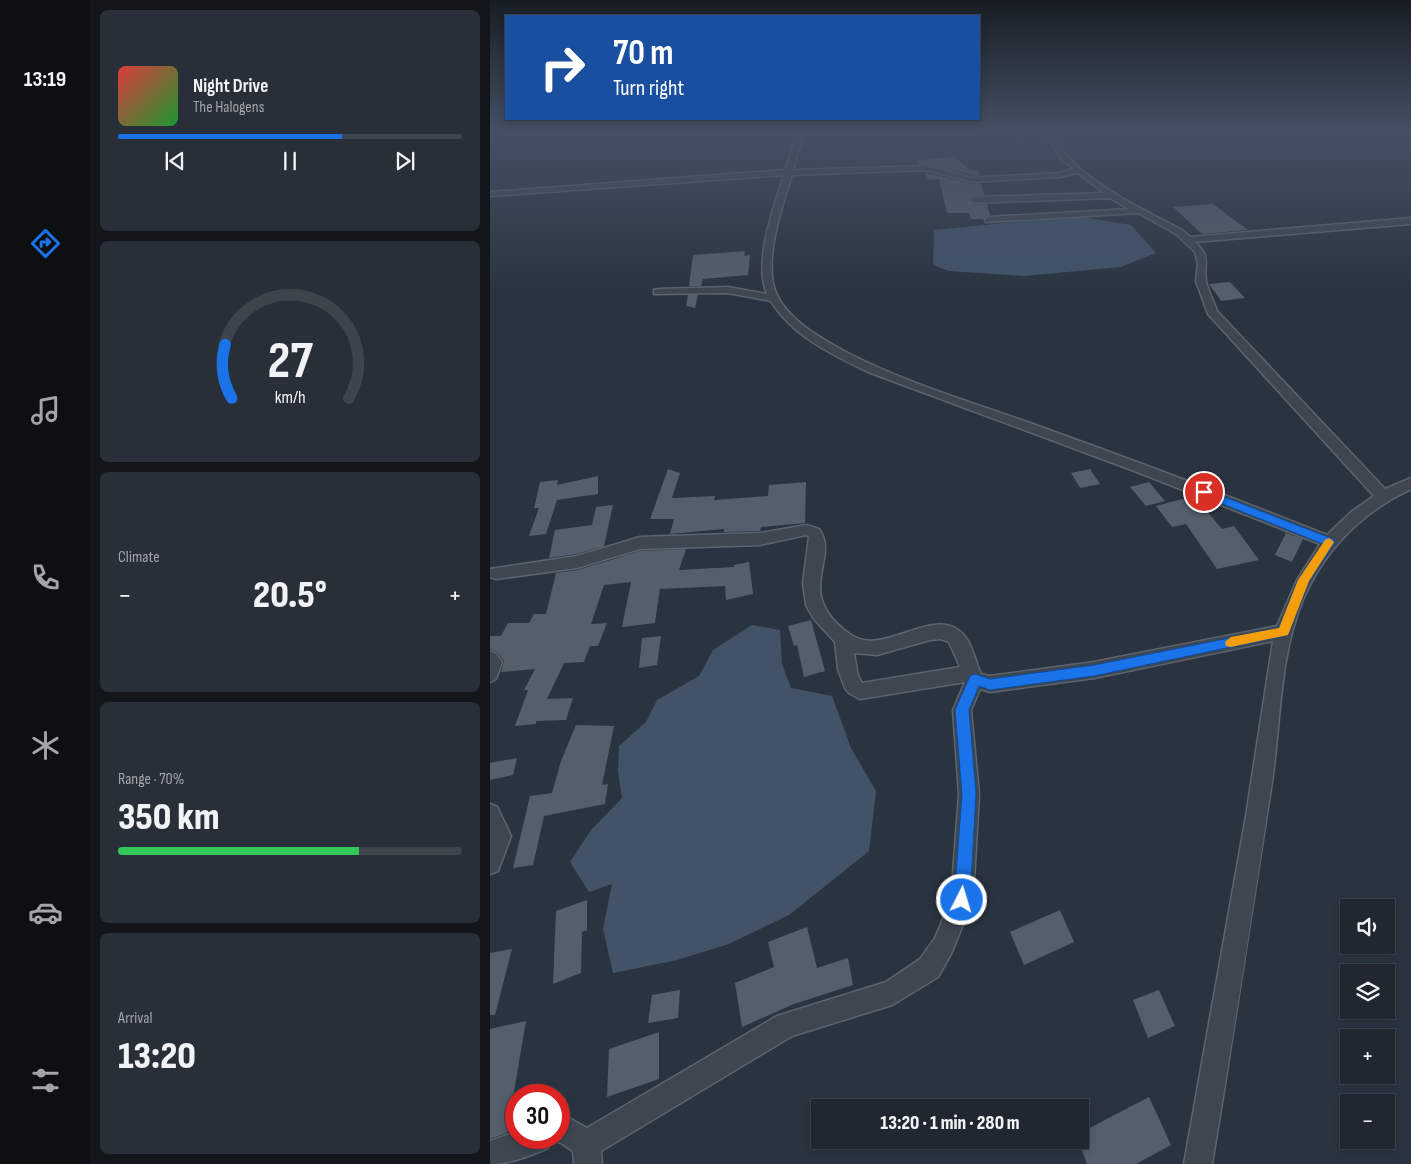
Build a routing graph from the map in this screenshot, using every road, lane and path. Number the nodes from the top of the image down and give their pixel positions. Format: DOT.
graph roads {
  1 [pos="584,186"];
  2 [pos="790,186"];
  3 [pos="1100,186"];
  4 [pos="490,194"];
  5 [pos="1111,195"];
  6 [pos="973,200"];
  7 [pos="1139,210"];
  8 [pos="989,220"];
  9 [pos="1411,221"];
  10 [pos="1188,240"];
  11 [pos="658,292"];
  12 [pos="775,299"];
  13 [pos="1411,483"];
  14 [pos="1384,496"];
  15 [pos="1335,534"];
  16 [pos="496,573"];
  17 [pos="1284,632"];
  18 [pos="844,641"];
  19 [pos="490,660"];
  20 [pos="490,674"];
  21 [pos="973,677"];
  22 [pos="490,814"];
  23 [pos="490,863"];
  24 [pos="570,1136"];
  25 [pos="507,1149"];
  26 [pos="587,1154"];
  27 [pos="490,1155"];
  28 [pos="1198,1164"];
  1 -- 4 [label="street"];
  2 -- 12 [label="street"];
  3 -- 5 [label="street"];
  5 -- 6 [label="street"];
  5 -- 7 [label="street"];
  7 -- 8 [label="street"];
  7 -- 10 [label="street"];
  9 -- 10 [label="street"];
  10 -- 14 [label="street"];
  11 -- 12 [label="street"];
  12 -- 15 [label="street"];
  13 -- 14 [label="street"];
  14 -- 15 [label="street"];
  15 -- 17 [label="street"];
  16 -- 18 [label="street"];
  17 -- 21 [label="street"];
  17 -- 28 [label="street"];
  18 -- 21 [label="street"];
  18 -- 21 [label="street"];
  19 -- 20 [label="street"];
  21 -- 26 [label="street"];
  22 -- 23 [label="street"];
  24 -- 26 [label="street"];
  25 -- 27 [label="street"];
}
